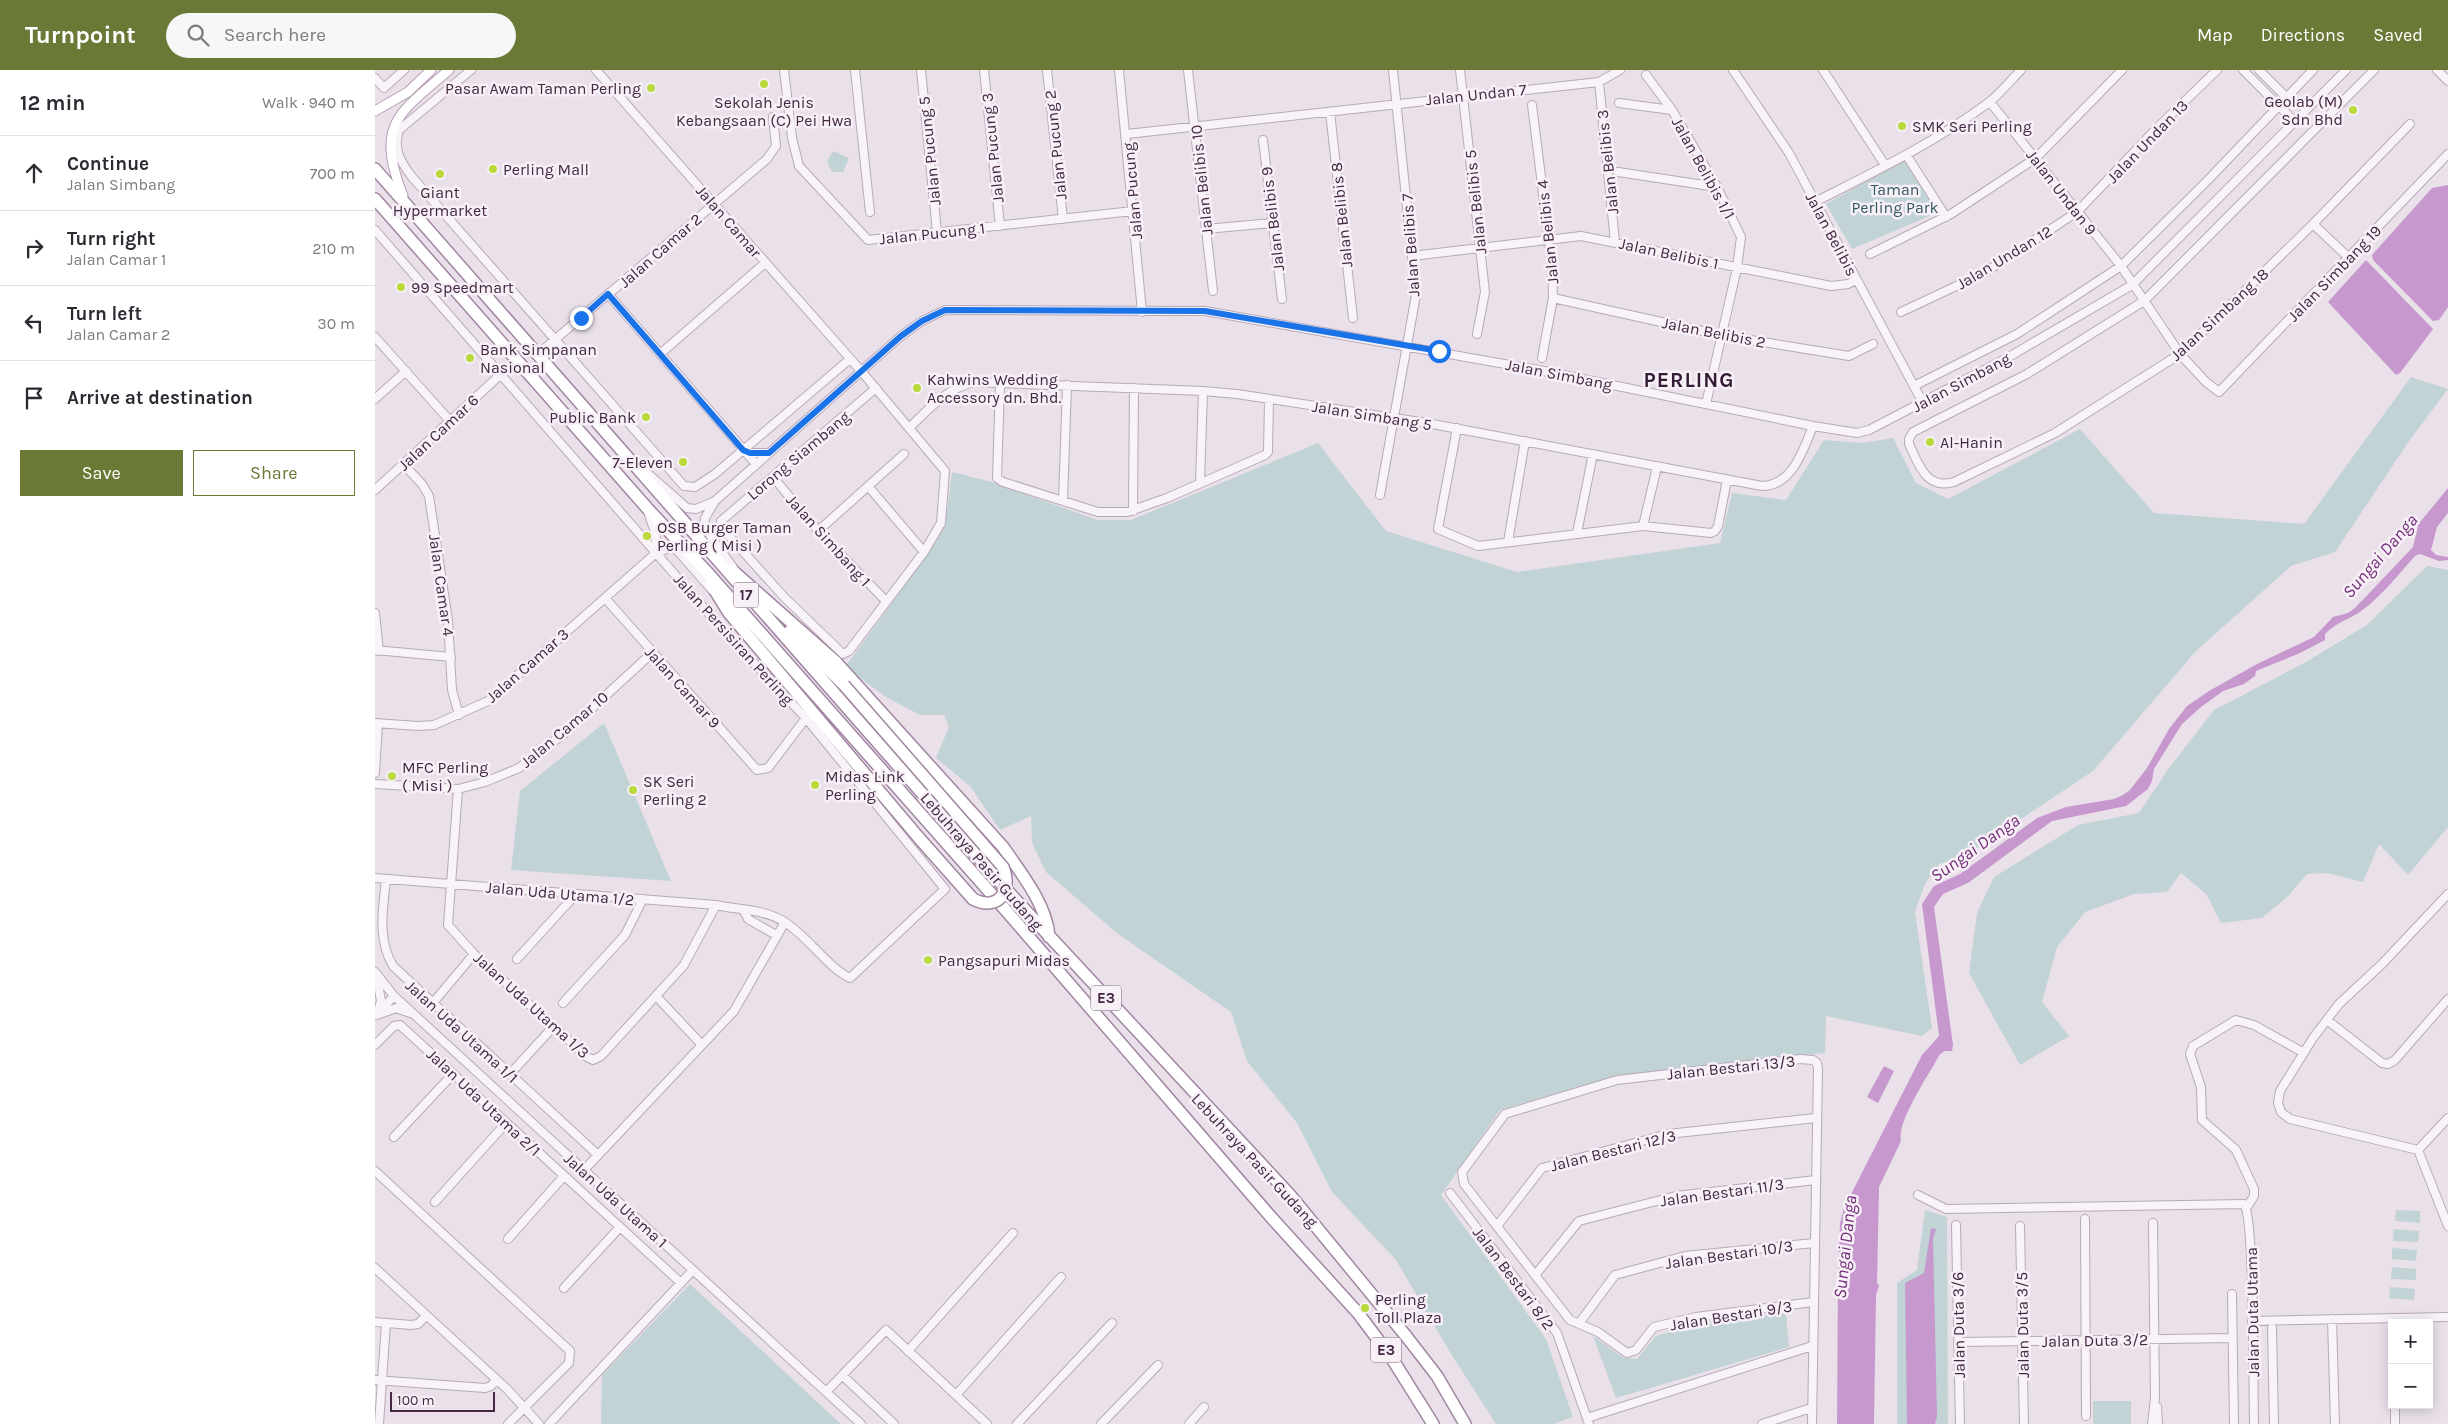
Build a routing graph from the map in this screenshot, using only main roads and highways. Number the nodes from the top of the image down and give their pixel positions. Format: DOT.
graph roads {
  1 [pos="431,70"];
  2 [pos="449,70"];
  3 [pos="375,111"];
  4 [pos="375,170"];
  5 [pos="375,198"];
  6 [pos="411,212"];
  7 [pos="685,526"];
  8 [pos="706,572"];
  9 [pos="769,604"];
  10 [pos="806,663"];
  11 [pos="795,674"];
  12 [pos="1049,937"];
  13 [pos="1433,1424"];
  14 [pos="1465,1424"];
  1 -- 3 [label="main road"];
  2 -- 6 [label="main road"];
  4 -- 6 [label="highway, Lebuhraya Pasir Gudang / 17"];
  5 -- 8 [label="highway, Lebuhraya Pasir Gudang / 17"];
  6 -- 7 [label="highway, Lebuhraya Pasir Gudang / 17"];
  7 -- 9 [label="highway"];
  7 -- 10 [label="highway, Lebuhraya Pasir Gudang / 17"];
  8 -- 9 [label="highway, bridge"];
  8 -- 11 [label="highway, Lebuhraya Pasir Gudang / 17"];
  9 -- 12 [label="highway"];
  10 -- 12 [label="highway, Lebuhraya Pasir Gudang / E3"];
  11 -- 13 [label="highway, Lebuhraya Pasir Gudang / E3"];
  12 -- 14 [label="highway, Lebuhraya Pasir Gudang / E3"];
}
